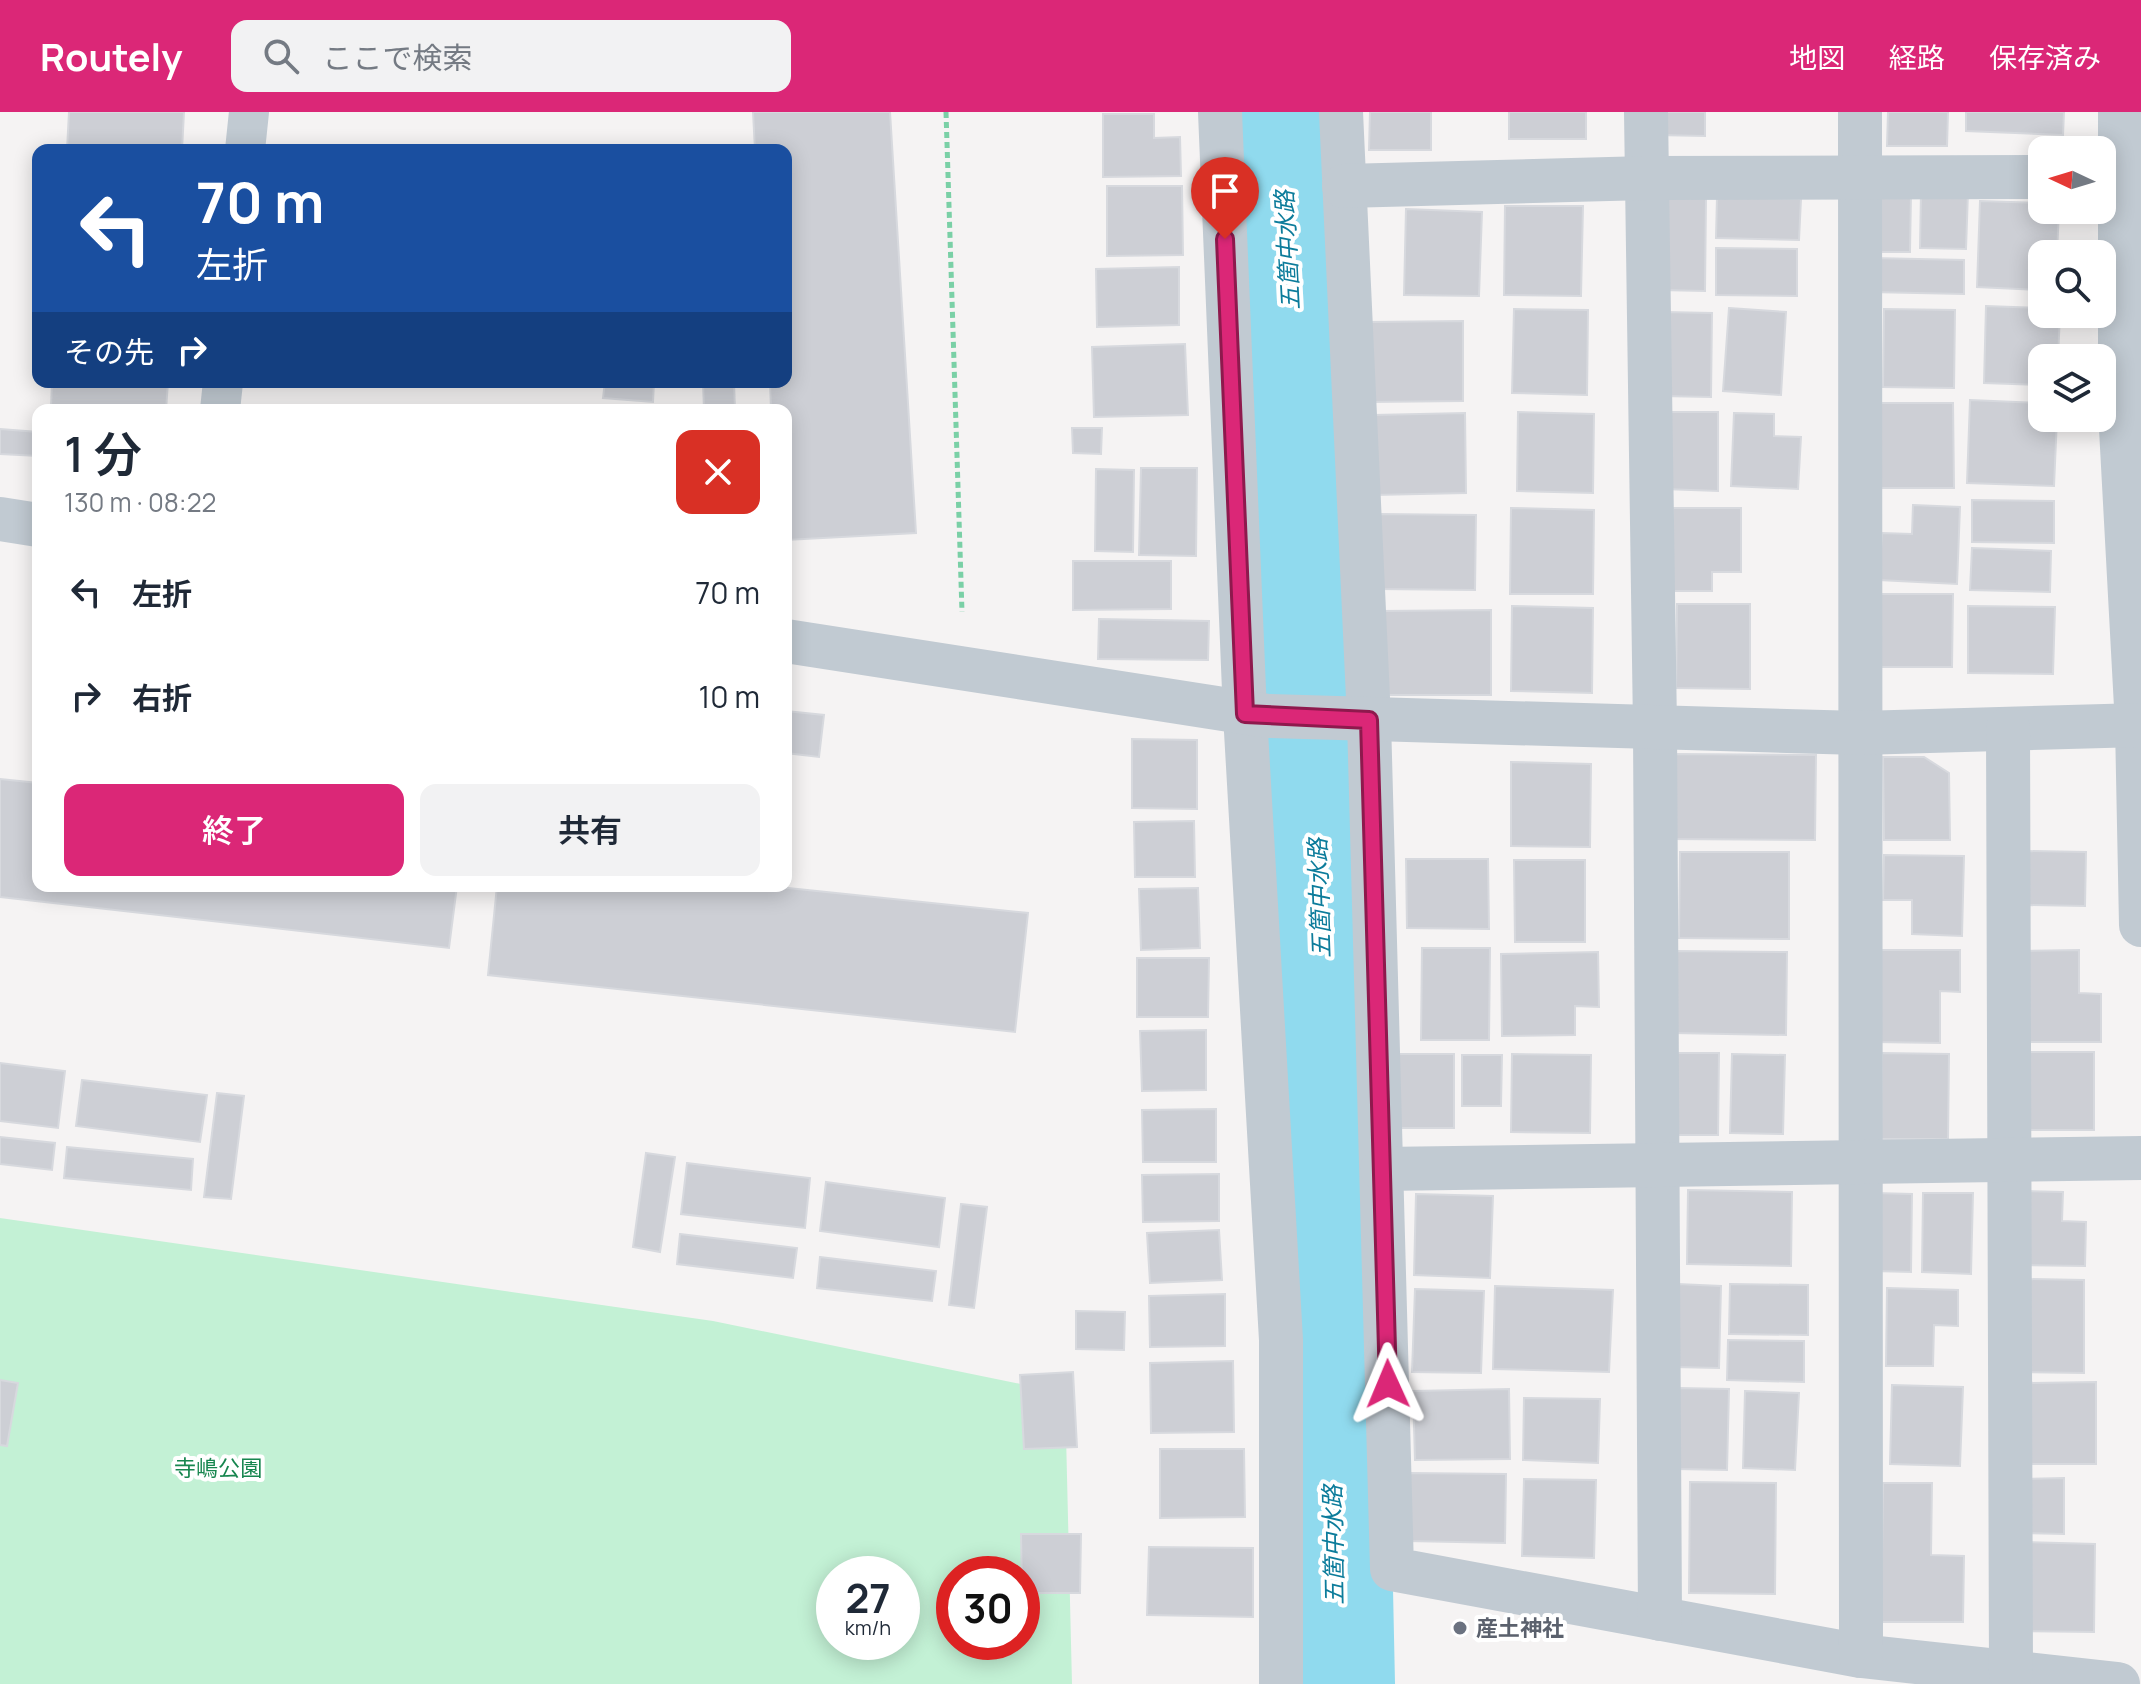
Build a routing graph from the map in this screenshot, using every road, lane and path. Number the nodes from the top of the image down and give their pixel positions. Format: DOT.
graph roads {
  1 [pos="249,112"];
  2 [pos="946,112"];
  3 [pos="1220,112"];
  4 [pos="1341,112"];
  5 [pos="1646,112"];
  6 [pos="1860,112"];
  7 [pos="2120,112"];
  8 [pos="246,144"];
  9 [pos="2121,176"];
  10 [pos="2028,177"];
  11 [pos="1647,178"];
  12 [pos="1860,179"];
  13 [pos="1344,186"];
  14 [pos="0,519"];
  15 [pos="32,524"];
  16 [pos="792,642"];
  17 [pos="964,669"];
  18 [pos="1256,715"];
  19 [pos="1369,720"];
  20 [pos="2139,725"];
  21 [pos="1655,728"];
  22 [pos="2008,729"];
  23 [pos="1860,733"];
  24 [pos="2141,925"];
  25 [pos="2141,1158"];
  26 [pos="2010,1160"];
  27 [pos="1861,1162"];
  28 [pos="1658,1168"];
  29 [pos="1382,1169"];
  30 [pos="1660,1619"];
  31 [pos="1861,1656"];
  32 [pos="1999,1676"];
  33 [pos="1281,1684"];
  34 [pos="2118,1684"];
  1 -- 8 [label="lane"];
  2 -- 17 [label="path"];
  3 -- 18 [label="street"];
  4 -- 13 [label="street"];
  5 -- 11 [label="street"];
  6 -- 12 [label="street"];
  7 -- 9 [label="street"];
  9 -- 20 [label="street"];
  10 -- 12 [label="street"];
  11 -- 12 [label="street"];
  11 -- 13 [label="street"];
  11 -- 21 [label="street"];
  12 -- 23 [label="street"];
  13 -- 19 [label="street"];
  14 -- 15 [label="street"];
  16 -- 17 [label="street"];
  17 -- 18 [label="street"];
  18 -- 19 [label="street"];
  18 -- 33 [label="street"];
  19 -- 21 [label="street"];
  19 -- 29 [label="street"];
  20 -- 22 [label="street"];
  20 -- 24 [label="street"];
  21 -- 23 [label="street"];
  21 -- 28 [label="street"];
  22 -- 23 [label="street"];
  22 -- 26 [label="street"];
  23 -- 27 [label="street"];
  25 -- 26 [label="street"];
  26 -- 27 [label="street"];
  26 -- 32 [label="street"];
  27 -- 28 [label="street"];
  27 -- 31 [label="street"];
  28 -- 29 [label="street"];
  28 -- 30 [label="street"];
  29 -- 30 [label="street"];
  30 -- 31 [label="street"];
  31 -- 32 [label="street"];
  32 -- 34 [label="street"];
}
